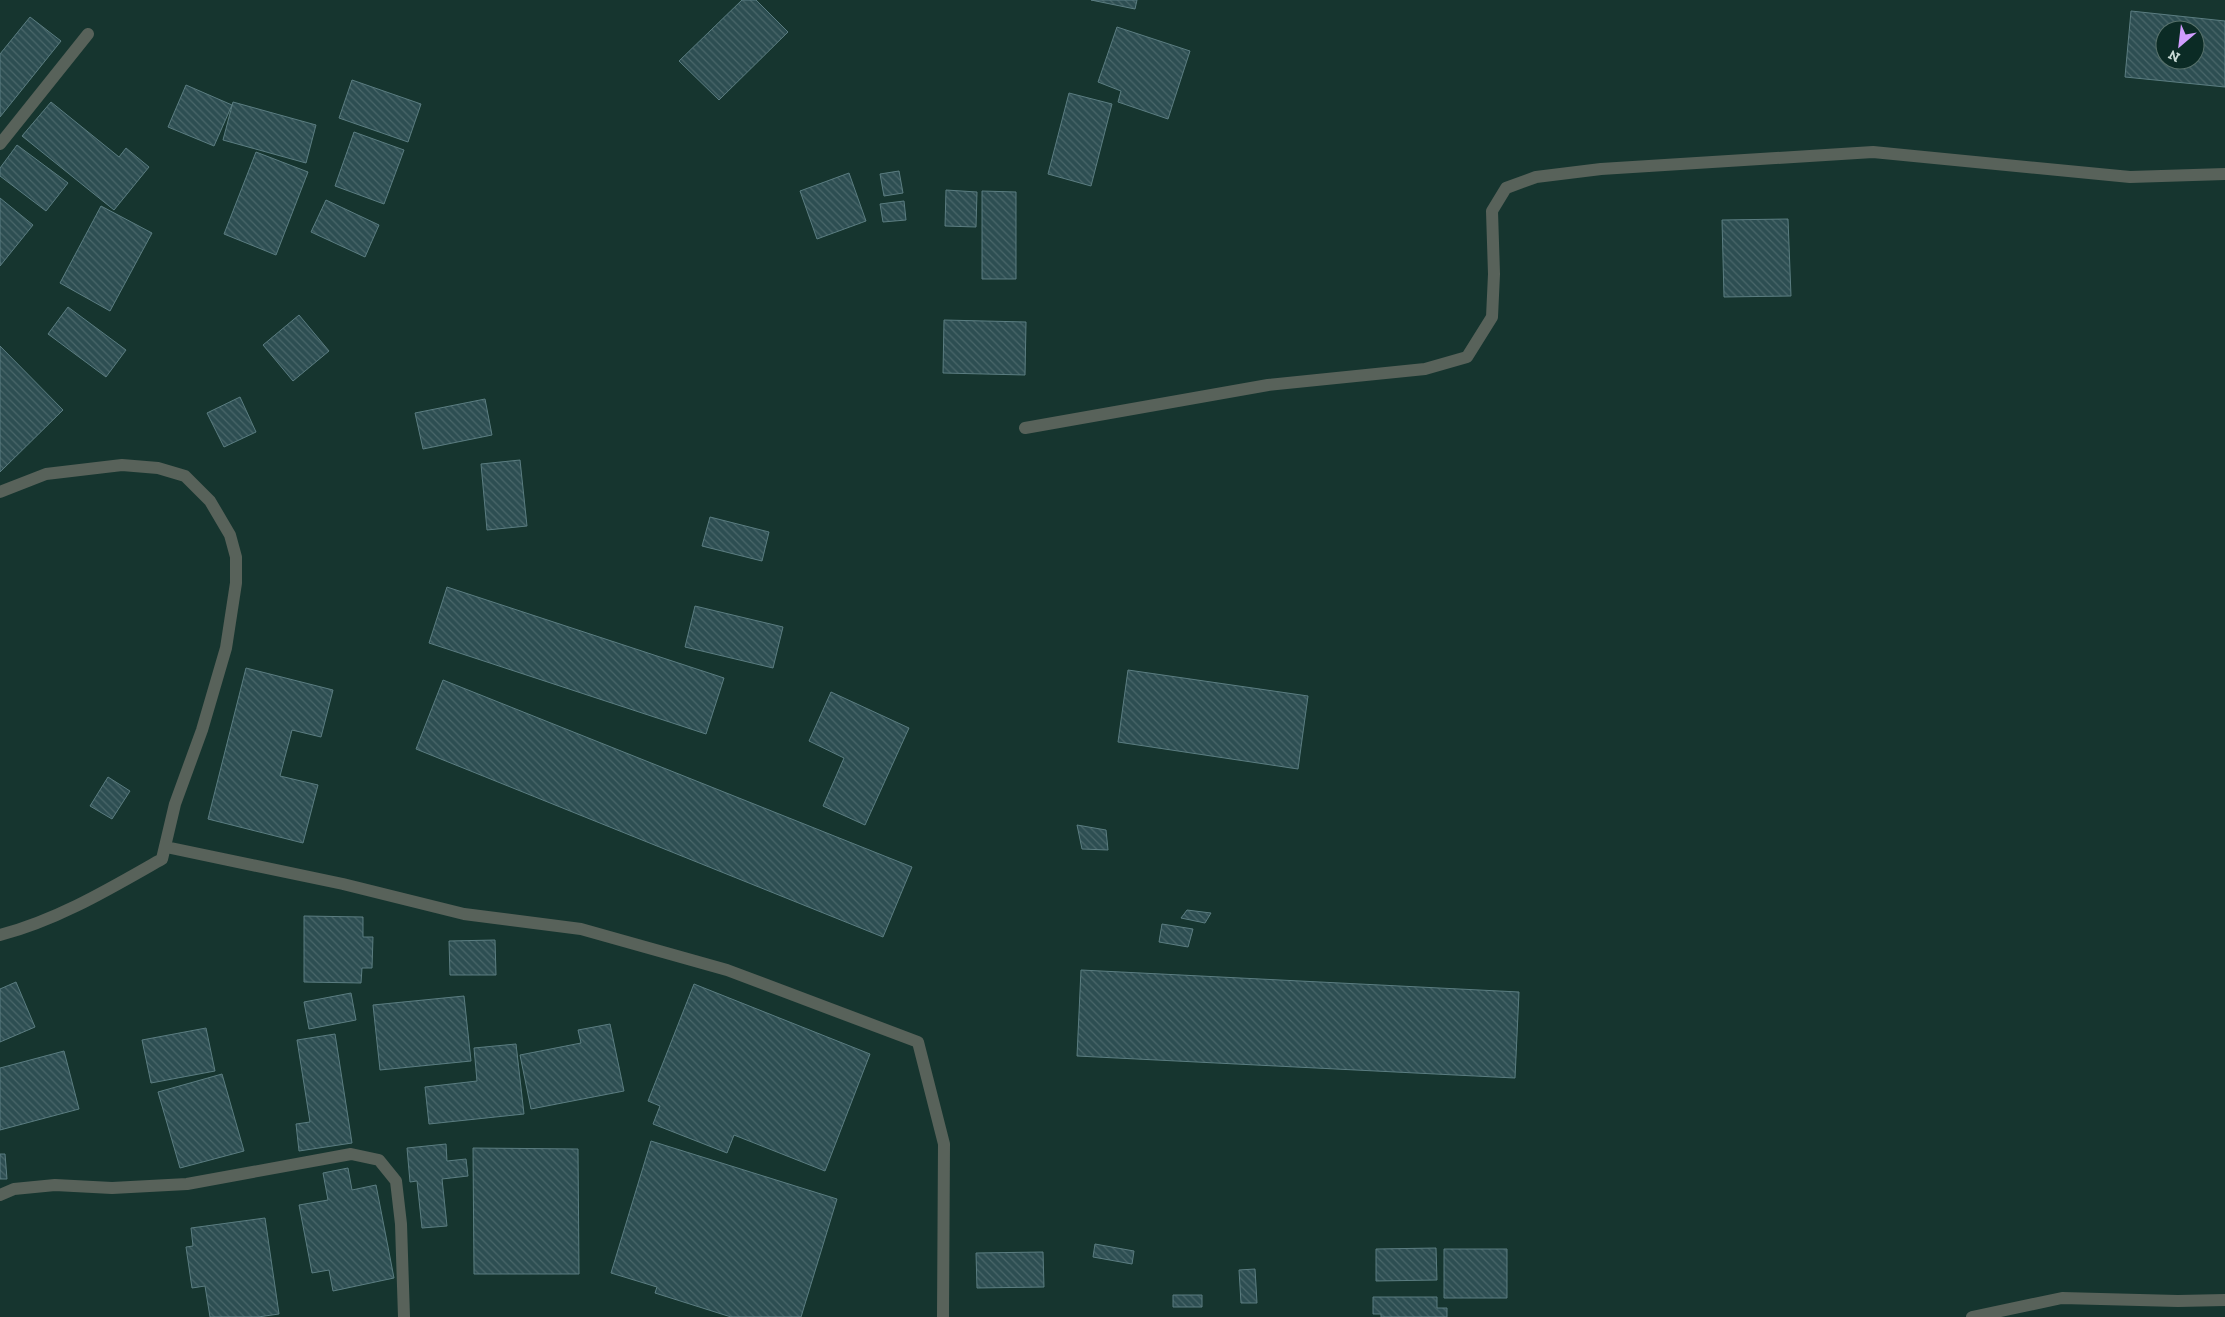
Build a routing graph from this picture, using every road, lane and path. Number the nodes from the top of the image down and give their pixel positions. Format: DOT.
graph roads {
  1 [pos="88,34"];
  2 [pos="0,144"];
  3 [pos="2225,174"];
  4 [pos="1025,428"];
  5 [pos="0,492"];
  6 [pos="166,847"];
  7 [pos="0,935"];
  8 [pos="0,1195"];
  9 [pos="2225,1300"];
  10 [pos="404,1317"];
  11 [pos="943,1317"];
  12 [pos="1972,1317"];
  1 -- 2 [label="street"];
  3 -- 4 [label="street"];
  5 -- 6 [label="street"];
  6 -- 7 [label="street"];
  6 -- 11 [label="street"];
  8 -- 10 [label="street"];
  9 -- 12 [label="street"];
}
